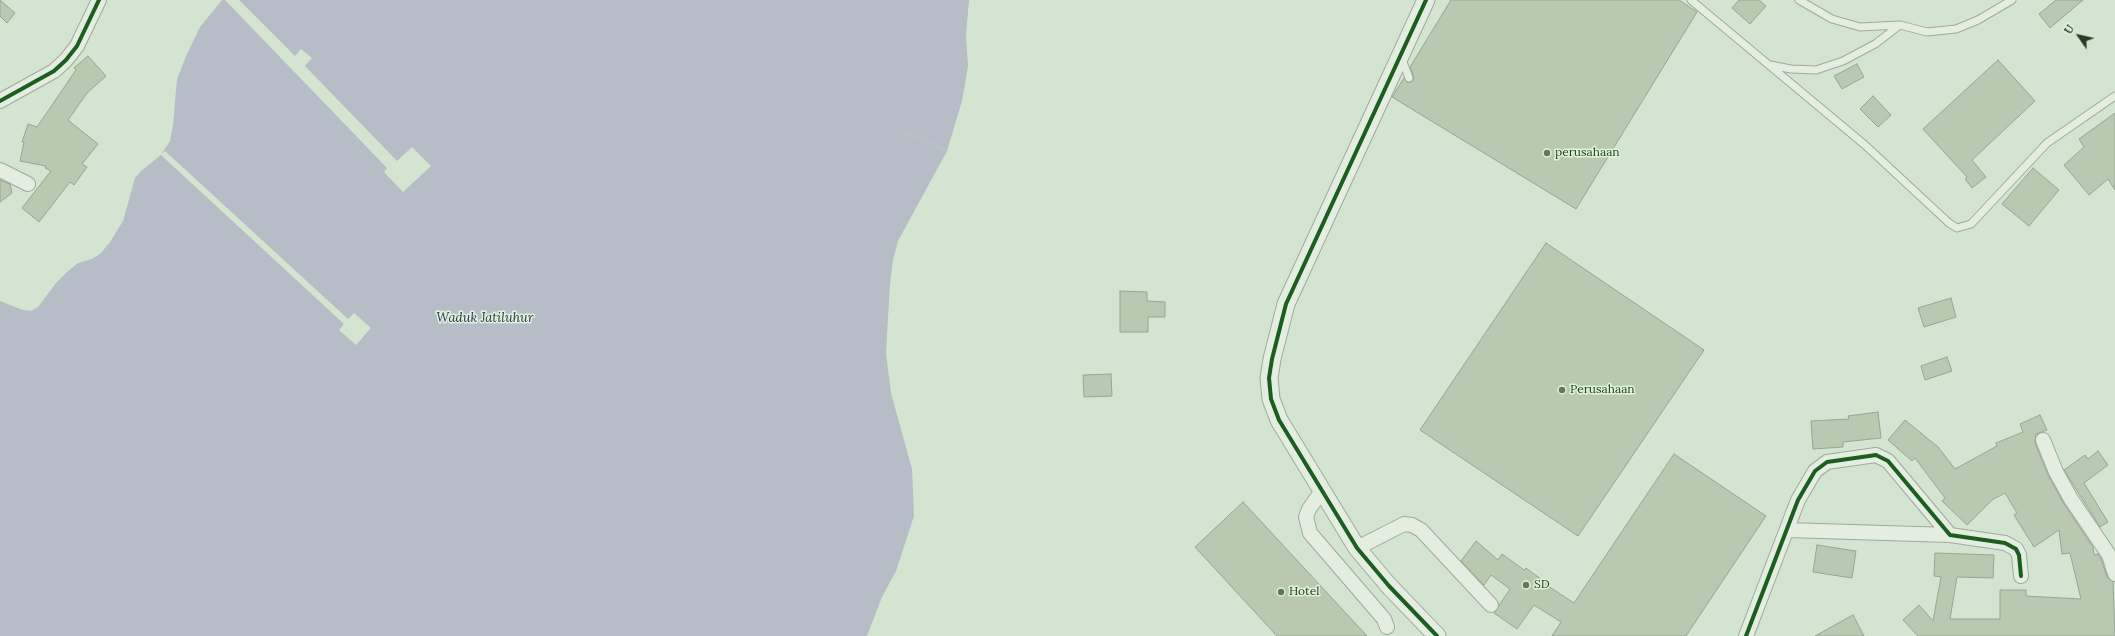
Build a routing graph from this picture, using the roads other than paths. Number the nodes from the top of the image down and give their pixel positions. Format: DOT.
graph roads {
  1 [pos="98,0"];
  2 [pos="1426,0"];
  3 [pos="1691,0"];
  4 [pos="1799,0"];
  5 [pos="2012,0"];
  6 [pos="1900,25"];
  7 [pos="1401,57"];
  8 [pos="1768,65"];
  9 [pos="1409,78"];
  10 [pos="2115,96"];
  11 [pos="0,101"];
  12 [pos="0,170"];
  13 [pos="28,184"];
  14 [pos="2043,440"];
  15 [pos="1321,492"];
  16 [pos="1786,530"];
  17 [pos="1950,535"];
  18 [pos="1357,548"];
  19 [pos="2115,574"];
  20 [pos="2020,576"];
  21 [pos="1491,605"];
  22 [pos="1388,627"];
  23 [pos="1436,636"];
  24 [pos="1746,636"];
  1 -- 11 [label="street"];
  2 -- 7 [label="street"];
  3 -- 8 [label="lane"];
  4 -- 6 [label="lane"];
  5 -- 6 [label="lane"];
  6 -- 8 [label="lane"];
  7 -- 9 [label="lane"];
  7 -- 15 [label="street"];
  8 -- 10 [label="lane"];
  12 -- 13 [label="street"];
  14 -- 19 [label="street"];
  15 -- 18 [label="street"];
  15 -- 22 [label="street"];
  16 -- 17 [label="street"];
  16 -- 17 [label="street"];
  16 -- 24 [label="street"];
  17 -- 20 [label="street"];
  18 -- 21 [label="street"];
  18 -- 23 [label="street"];
}
